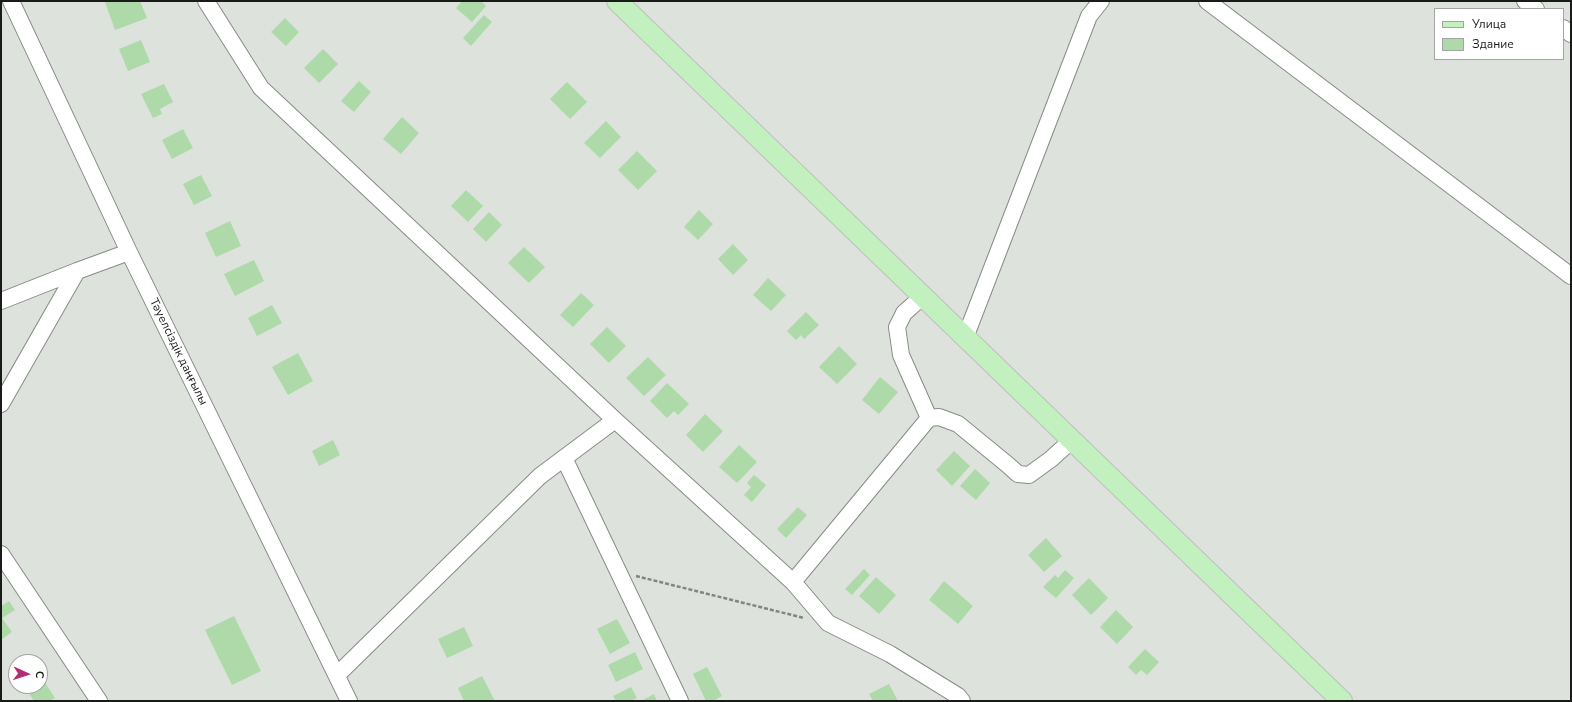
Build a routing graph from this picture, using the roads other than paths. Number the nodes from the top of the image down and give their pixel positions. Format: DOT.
graph roads {
  1 [pos="12,1"];
  2 [pos="206,1"];
  3 [pos="617,1"];
  4 [pos="1101,1"];
  5 [pos="1207,1"];
  6 [pos="1525,1"];
  7 [pos="1535,8"];
  8 [pos="129,252"];
  9 [pos="77,271"];
  10 [pos="1571,276"];
  11 [pos="922,296"];
  12 [pos="1,300"];
  13 [pos="965,338"];
  14 [pos="1,404"];
  15 [pos="929,418"];
  16 [pos="615,420"];
  17 [pos="1072,440"];
  18 [pos="564,458"];
  19 [pos="1,554"];
  20 [pos="793,582"];
  21 [pos="336,675"];
  22 [pos="99,701"];
  23 [pos="349,701"];
  24 [pos="680,701"];
  25 [pos="962,701"];
  26 [pos="1342,701"];
  1 -- 8 [label="street, Тәуелсіздік даңғылы"];
  2 -- 16 [label="street"];
  3 -- 11 [label="main road"];
  4 -- 13 [label="street"];
  5 -- 10 [label="street"];
  6 -- 7 [label="street"];
  8 -- 9 [label="street"];
  8 -- 21 [label="street, Тәуелсіздік даңғылы"];
  9 -- 12 [label="street"];
  9 -- 14 [label="street"];
  11 -- 13 [label="main road"];
  11 -- 15 [label="street"];
  13 -- 17 [label="main road"];
  15 -- 17 [label="street"];
  15 -- 20 [label="street"];
  16 -- 18 [label="street"];
  16 -- 20 [label="street"];
  17 -- 26 [label="main road"];
  18 -- 21 [label="street"];
  18 -- 24 [label="street"];
  19 -- 22 [label="street"];
  20 -- 25 [label="street"];
  21 -- 23 [label="street, Тәуелсіздік даңғылы"];
}
